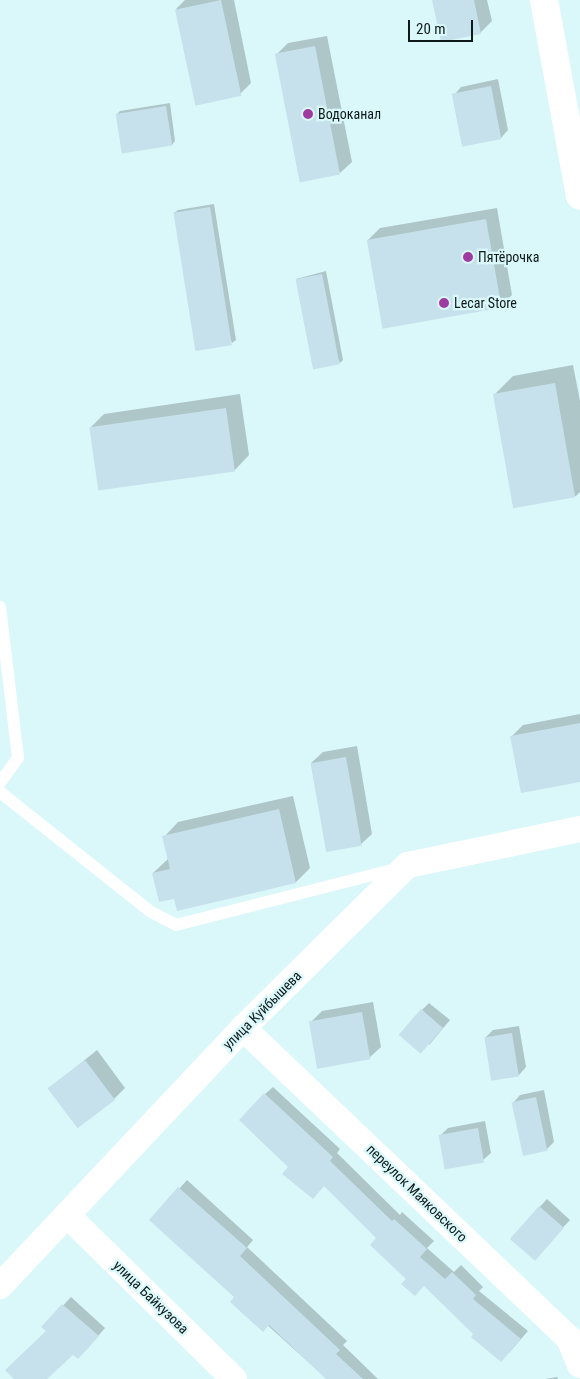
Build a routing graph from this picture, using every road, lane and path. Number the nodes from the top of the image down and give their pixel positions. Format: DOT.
graph roads {
  1 [pos="544,0"];
  2 [pos="580,196"];
  3 [pos="0,607"];
  4 [pos="0,783"];
  5 [pos="0,792"];
  6 [pos="580,828"];
  7 [pos="408,865"];
  8 [pos="243,1028"];
  9 [pos="67,1216"];
  10 [pos="0,1286"];
  11 [pos="580,1365"];
  12 [pos="234,1379"];
  1 -- 2 [label="main road"];
  3 -- 4 [label="lane"];
  5 -- 7 [label="lane"];
  6 -- 7 [label="street"];
  7 -- 8 [label="street, улица Куйбышева"];
  8 -- 9 [label="street, улица Куйбышева"];
  8 -- 11 [label="street, переулок Маяковского"];
  9 -- 10 [label="street, улица Куйбышева"];
  9 -- 12 [label="street, улица Байкузова"];
}
